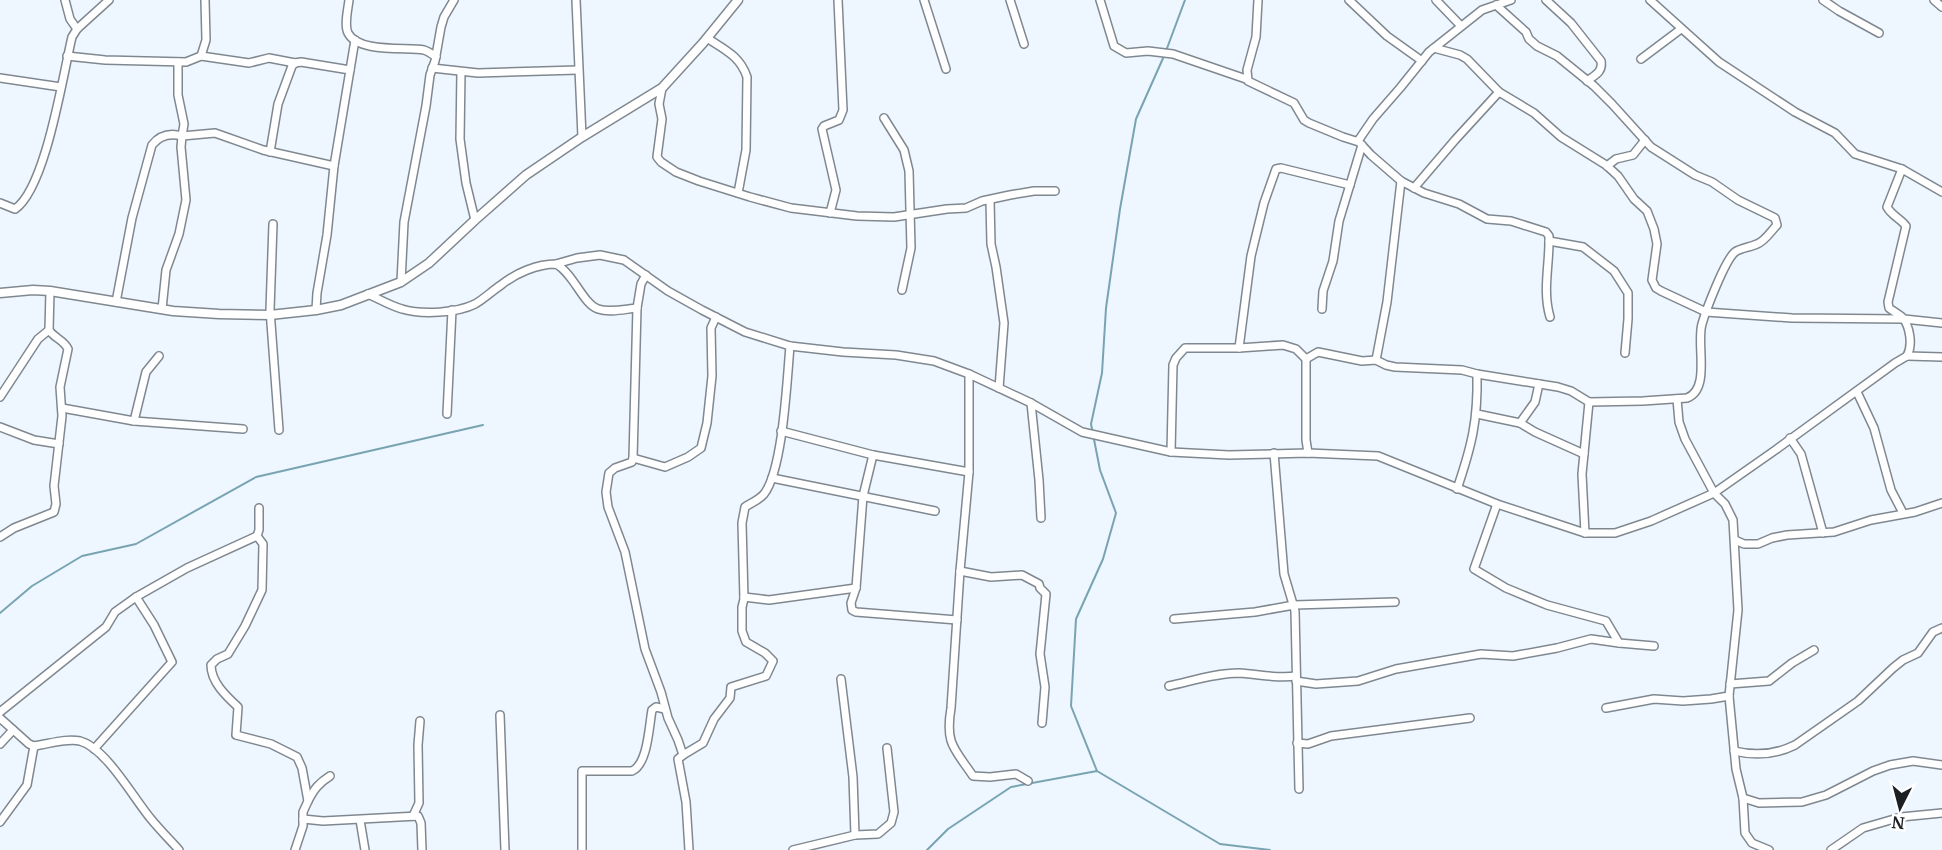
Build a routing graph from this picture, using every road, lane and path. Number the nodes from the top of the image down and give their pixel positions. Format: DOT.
graph roads {
  1 [pos="65,0"];
  2 [pos="109,0"];
  3 [pos="205,0"];
  4 [pos="349,0"];
  5 [pos="454,0"];
  6 [pos="576,0"];
  7 [pos="738,0"];
  8 [pos="838,0"];
  9 [pos="924,0"];
  10 [pos="1010,0"];
  11 [pos="1100,0"];
  12 [pos="1258,0"];
  13 [pos="1349,0"];
  14 [pos="1437,0"];
  15 [pos="1483,0"];
  16 [pos="1511,0"];
  17 [pos="1546,0"];
  18 [pos="1650,0"];
  19 [pos="1823,0"];
  20 [pos="1934,0"];
  21 [pos="1496,5"];
  22 [pos="1942,7"];
  23 [pos="1488,8"];
  24 [pos="1461,26"];
  25 [pos="77,29"];
  26 [pos="1681,29"];
  27 [pos="1880,33"];
  28 [pos="707,38"];
  29 [pos="355,40"];
  30 [pos="1024,44"];
  31 [pos="1434,48"];
  32 [pos="67,56"];
  33 [pos="201,56"];
  34 [pos="436,57"];
  35 [pos="1641,59"];
  36 [pos="1422,61"];
  37 [pos="178,62"];
  38 [pos="295,63"];
  39 [pos="432,68"];
  40 [pos="946,69"];
  41 [pos="350,70"];
  42 [pos="578,70"];
  43 [pos="461,72"];
  44 [pos="0,78"];
  45 [pos="1246,79"];
  46 [pos="1587,81"];
  47 [pos="61,87"];
  48 [pos="662,88"];
  49 [pos="1499,92"];
  50 [pos="884,118"];
  51 [pos="182,136"];
  52 [pos="582,137"];
  53 [pos="1645,140"];
  54 [pos="1360,143"];
  55 [pos="270,152"];
  56 [pos="334,166"];
  57 [pos="1607,166"];
  58 [pos="1902,169"];
  59 [pos="1401,181"];
  60 [pos="1350,185"];
  61 [pos="1414,188"];
  62 [pos="1055,191"];
  63 [pos="1942,192"];
  64 [pos="738,193"];
  65 [pos="990,200"];
  66 [pos="0,203"];
  67 [pos="830,213"];
  68 [pos="909,215"];
  69 [pos="475,220"];
  70 [pos="273,224"];
  71 [pos="1549,241"];
  72 [pos="556,264"];
  73 [pos="646,275"];
  74 [pos="401,282"];
  75 [pos="902,290"];
  76 [pos="50,291"];
  77 [pos="0,293"];
  78 [pos="369,294"];
  79 [pos="116,302"];
  80 [pos="637,308"];
  81 [pos="162,309"];
  82 [pos="1322,309"];
  83 [pos="316,310"];
  84 [pos="452,310"];
  85 [pos="1707,312"];
  86 [pos="270,315"];
  87 [pos="716,317"];
  88 [pos="1550,317"];
  89 [pos="1904,319"];
  90 [pos="1942,322"];
  91 [pos="48,330"];
  92 [pos="790,346"];
  93 [pos="1239,348"];
  94 [pos="1624,352"];
  95 [pos="159,356"];
  96 [pos="1907,356"];
  97 [pos="1942,357"];
  98 [pos="1306,359"];
  99 [pos="1376,360"];
  100 [pos="969,374"];
  101 [pos="1477,374"];
  102 [pos="1539,384"];
  103 [pos="999,388"];
  104 [pos="1857,392"];
  105 [pos="0,397"];
  106 [pos="1677,399"];
  107 [pos="1589,402"];
  108 [pos="1031,403"];
  109 [pos="62,408"];
  110 [pos="447,414"];
  111 [pos="1477,414"];
  112 [pos="134,421"];
  113 [pos="1520,423"];
  114 [pos="0,428"];
  115 [pos="243,429"];
  116 [pos="279,430"];
  117 [pos="781,431"];
  118 [pos="1790,438"];
  119 [pos="59,444"];
  120 [pos="1171,452"];
  121 [pos="1274,453"];
  122 [pos="1308,453"];
  123 [pos="1584,454"];
  124 [pos="873,455"];
  125 [pos="633,458"];
  126 [pos="969,472"];
  127 [pos="772,478"];
  128 [pos="1457,489"];
  129 [pos="1714,493"];
  130 [pos="863,496"];
  131 [pos="1942,502"];
  132 [pos="1497,504"];
  133 [pos="259,508"];
  134 [pos="935,511"];
  135 [pos="1904,513"];
  136 [pos="1041,518"];
  137 [pos="1585,532"];
  138 [pos="1823,532"];
  139 [pos="257,536"];
  140 [pos="0,537"];
  141 [pos="1735,540"];
  142 [pos="960,571"];
  143 [pos="856,588"];
  144 [pos="136,597"];
  145 [pos="744,597"];
  146 [pos="1395,602"];
  147 [pos="1294,605"];
  148 [pos="1174,619"];
  149 [pos="957,620"];
  150 [pos="1942,628"];
  151 [pos="1619,643"];
  152 [pos="1654,646"];
  153 [pos="1814,650"];
  154 [pos="1296,678"];
  155 [pos="841,679"];
  156 [pos="1730,684"];
  157 [pos="1169,686"];
  158 [pos="1729,696"];
  159 [pos="1606,708"];
  160 [pos="665,709"];
  161 [pos="0,712"];
  162 [pos="500,715"];
  163 [pos="0,717"];
  164 [pos="1470,718"];
  165 [pos="420,721"];
  166 [pos="1042,723"];
  167 [pos="13,730"];
  168 [pos="1297,743"];
  169 [pos="0,744"];
  170 [pos="34,746"];
  171 [pos="887,748"];
  172 [pos="93,749"];
  173 [pos="1734,751"];
  174 [pos="683,754"];
  175 [pos="1942,765"];
  176 [pos="330,776"];
  177 [pos="1028,781"];
  178 [pos="1299,789"];
  179 [pos="1743,798"];
  180 [pos="308,801"];
  181 [pos="1942,813"];
  182 [pos="413,816"];
  183 [pos="303,819"];
  184 [pos="360,820"];
  185 [pos="0,822"];
  186 [pos="855,835"];
  187 [pos="179,850"];
  188 [pos="295,850"];
  189 [pos="364,850"];
  190 [pos="422,850"];
  191 [pos="505,850"];
  192 [pos="582,850"];
  193 [pos="689,850"];
  194 [pos="793,850"];
  195 [pos="1769,850"];
  196 [pos="1831,850"];
  1 -- 25 [label="street"];
  2 -- 25 [label="street"];
  3 -- 33 [label="street"];
  4 -- 29 [label="street"];
  5 -- 34 [label="street"];
  6 -- 42 [label="street"];
  7 -- 28 [label="street"];
  8 -- 67 [label="street"];
  9 -- 40 [label="street"];
  10 -- 30 [label="street"];
  11 -- 45 [label="street"];
  12 -- 45 [label="street"];
  13 -- 36 [label="street"];
  14 -- 24 [label="street"];
  15 -- 23 [label="street"];
  16 -- 21 [label="street"];
  17 -- 46 [label="street"];
  18 -- 26 [label="street"];
  19 -- 27 [label="street"];
  20 -- 22 [label="street"];
  21 -- 23 [label="street"];
  21 -- 46 [label="street"];
  23 -- 24 [label="street"];
  24 -- 31 [label="street"];
  25 -- 32 [label="street"];
  26 -- 35 [label="street"];
  26 -- 58 [label="street"];
  28 -- 48 [label="street"];
  28 -- 64 [label="street"];
  29 -- 34 [label="street"];
  29 -- 41 [label="street"];
  31 -- 36 [label="street"];
  31 -- 49 [label="street"];
  32 -- 37 [label="street"];
  32 -- 47 [label="street"];
  33 -- 37 [label="street"];
  33 -- 38 [label="street"];
  34 -- 39 [label="street"];
  36 -- 54 [label="street"];
  37 -- 51 [label="street"];
  38 -- 41 [label="street"];
  38 -- 55 [label="street"];
  39 -- 43 [label="street"];
  39 -- 74 [label="street"];
  41 -- 56 [label="street"];
  42 -- 43 [label="street"];
  42 -- 52 [label="street"];
  43 -- 69 [label="street"];
  44 -- 47 [label="street"];
  45 -- 54 [label="street"];
  46 -- 53 [label="street"];
  47 -- 66 [label="street"];
  48 -- 52 [label="street"];
  48 -- 64 [label="street"];
  49 -- 57 [label="street"];
  49 -- 61 [label="street"];
  50 -- 68 [label="street"];
  51 -- 55 [label="street"];
  51 -- 79 [label="street"];
  51 -- 81 [label="street"];
  52 -- 69 [label="street"];
  53 -- 57 [label="street"];
  53 -- 85 [label="street"];
  54 -- 59 [label="street"];
  54 -- 60 [label="street"];
  55 -- 56 [label="street"];
  56 -- 83 [label="street"];
  57 -- 85 [label="street"];
  58 -- 63 [label="street"];
  58 -- 89 [label="street"];
  59 -- 61 [label="street"];
  59 -- 99 [label="street"];
  60 -- 82 [label="street"];
  60 -- 93 [label="street"];
  61 -- 71 [label="street"];
  62 -- 65 [label="street"];
  64 -- 67 [label="street"];
  65 -- 68 [label="street"];
  65 -- 103 [label="street"];
  67 -- 68 [label="street"];
  68 -- 75 [label="street"];
  69 -- 74 [label="street"];
  70 -- 86 [label="street"];
  71 -- 88 [label="street"];
  71 -- 94 [label="street"];
  72 -- 73 [label="street"];
  72 -- 80 [label="street"];
  72 -- 84 [label="street"];
  73 -- 80 [label="street"];
  73 -- 87 [label="street"];
  74 -- 78 [label="street"];
  76 -- 77 [label="street"];
  76 -- 79 [label="street"];
  76 -- 91 [label="street"];
  78 -- 83 [label="street"];
  78 -- 84 [label="street"];
  79 -- 81 [label="street"];
  80 -- 125 [label="street"];
  81 -- 86 [label="street"];
  83 -- 86 [label="street"];
  84 -- 110 [label="street"];
  85 -- 89 [label="street"];
  85 -- 106 [label="street"];
  86 -- 116 [label="street"];
  87 -- 92 [label="street"];
  87 -- 125 [label="street"];
  89 -- 90 [label="street"];
  89 -- 96 [label="street"];
  91 -- 105 [label="street"];
  91 -- 109 [label="street"];
  92 -- 100 [label="street"];
  92 -- 117 [label="street"];
  93 -- 98 [label="street"];
  93 -- 120 [label="street"];
  95 -- 112 [label="street"];
  96 -- 97 [label="street"];
  96 -- 104 [label="street"];
  98 -- 99 [label="street"];
  98 -- 122 [label="street"];
  99 -- 101 [label="street"];
  100 -- 103 [label="street"];
  100 -- 126 [label="street"];
  101 -- 102 [label="street"];
  101 -- 111 [label="street"];
  102 -- 107 [label="street"];
  102 -- 113 [label="street"];
  103 -- 108 [label="street"];
  104 -- 118 [label="street"];
  104 -- 135 [label="street"];
  106 -- 107 [label="street"];
  106 -- 129 [label="street"];
  107 -- 123 [label="street"];
  108 -- 120 [label="street"];
  108 -- 136 [label="street"];
  109 -- 112 [label="street"];
  109 -- 119 [label="street"];
  111 -- 113 [label="street"];
  111 -- 128 [label="street"];
  112 -- 115 [label="street"];
  113 -- 123 [label="street"];
  114 -- 119 [label="street"];
  117 -- 124 [label="street"];
  117 -- 127 [label="street"];
  118 -- 129 [label="street"];
  118 -- 138 [label="street"];
  119 -- 140 [label="street"];
  120 -- 121 [label="street"];
  121 -- 122 [label="street"];
  121 -- 147 [label="street"];
  122 -- 128 [label="street"];
  123 -- 137 [label="street"];
  124 -- 126 [label="street"];
  124 -- 130 [label="street"];
  125 -- 160 [label="street"];
  126 -- 142 [label="street"];
  127 -- 130 [label="street"];
  127 -- 145 [label="street"];
  128 -- 132 [label="street"];
  129 -- 137 [label="street"];
  129 -- 141 [label="street"];
  130 -- 134 [label="street"];
  130 -- 143 [label="street"];
  131 -- 135 [label="street"];
  132 -- 137 [label="street"];
  132 -- 151 [label="street"];
  133 -- 139 [label="street"];
  135 -- 138 [label="street"];
  138 -- 141 [label="street"];
  139 -- 144 [label="street"];
  139 -- 180 [label="street"];
  141 -- 156 [label="street"];
  142 -- 149 [label="street"];
  142 -- 166 [label="street"];
  143 -- 145 [label="street"];
  143 -- 149 [label="street"];
  144 -- 161 [label="street"];
  144 -- 172 [label="street"];
  145 -- 174 [label="street"];
  146 -- 147 [label="street"];
  147 -- 148 [label="street"];
  147 -- 154 [label="street"];
  149 -- 177 [label="street"];
  150 -- 173 [label="street"];
  151 -- 152 [label="street"];
  151 -- 154 [label="street"];
  153 -- 156 [label="street"];
  154 -- 157 [label="street"];
  154 -- 168 [label="street"];
  155 -- 186 [label="street"];
  156 -- 158 [label="street"];
  158 -- 159 [label="street"];
  158 -- 173 [label="street"];
  160 -- 174 [label="street"];
  160 -- 192 [label="street"];
  162 -- 191 [label="street"];
  163 -- 167 [label="street"];
  164 -- 168 [label="street"];
  165 -- 182 [label="street"];
  167 -- 169 [label="street"];
  167 -- 170 [label="street"];
  168 -- 178 [label="street"];
  170 -- 172 [label="street"];
  170 -- 185 [label="street"];
  171 -- 186 [label="street"];
  172 -- 187 [label="street"];
  173 -- 179 [label="street"];
  174 -- 193 [label="street"];
  175 -- 179 [label="street"];
  176 -- 180 [label="street"];
  179 -- 195 [label="street"];
  180 -- 183 [label="street"];
  181 -- 196 [label="street"];
  182 -- 184 [label="street"];
  182 -- 190 [label="street"];
  183 -- 184 [label="street"];
  183 -- 188 [label="street"];
  184 -- 189 [label="street"];
  186 -- 194 [label="street"];
}
